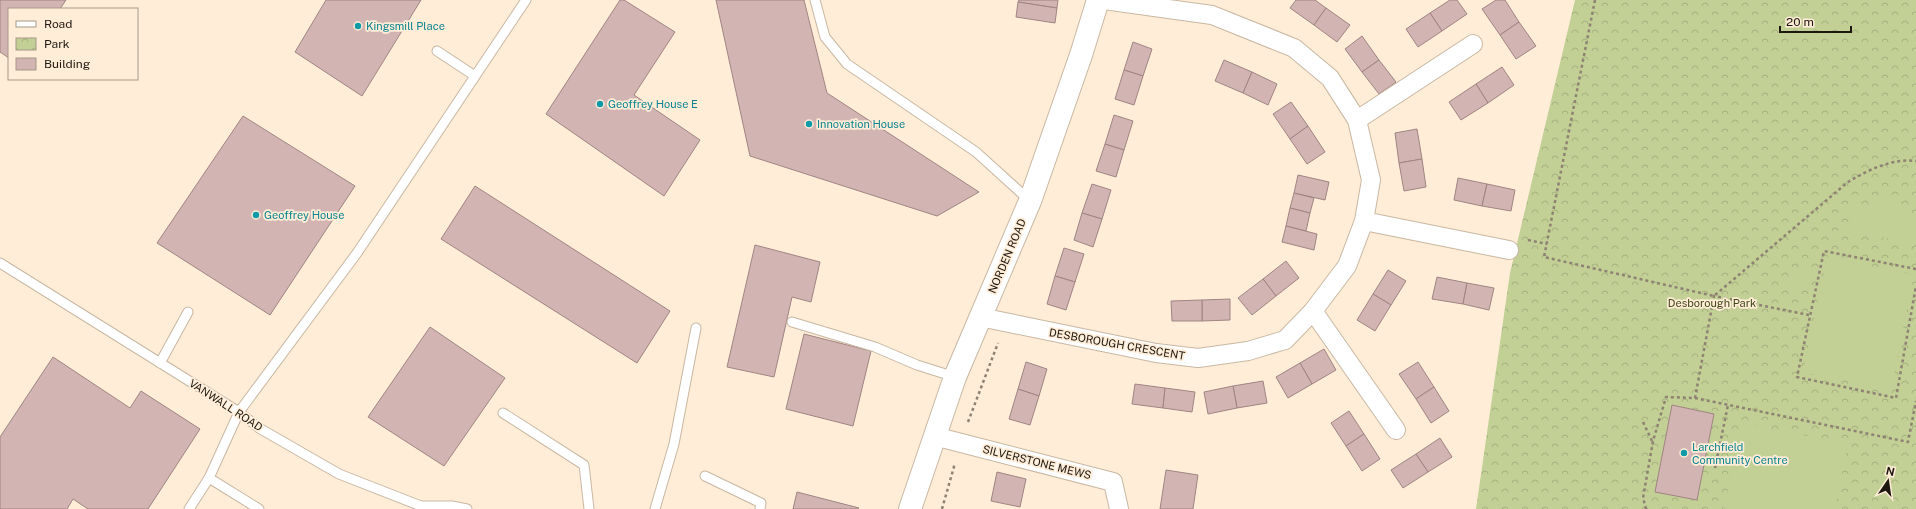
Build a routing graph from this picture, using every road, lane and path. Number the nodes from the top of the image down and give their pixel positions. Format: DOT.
graph roads {
  1 [pos="526,0"];
  2 [pos="815,0"];
  3 [pos="1098,0"];
  4 [pos="1104,0"];
  5 [pos="1595,0"];
  6 [pos="1474,44"];
  7 [pos="437,51"];
  8 [pos="475,76"];
  9 [pos="1357,120"];
  10 [pos="1916,161"];
  11 [pos="1030,201"];
  12 [pos="1364,221"];
  13 [pos="1509,250"];
  14 [pos="0,263"];
  15 [pos="1916,269"];
  16 [pos="1916,286"];
  17 [pos="1714,296"];
  18 [pos="1313,311"];
  19 [pos="188,312"];
  20 [pos="1809,315"];
  21 [pos="980,317"];
  22 [pos="792,322"];
  23 [pos="1007,323"];
  24 [pos="696,328"];
  25 [pos="160,363"];
  26 [pos="955,377"];
  27 [pos="1695,398"];
  28 [pos="1916,401"];
  29 [pos="1728,405"];
  30 [pos="239,412"];
  31 [pos="503,413"];
  32 [pos="1643,422"];
  33 [pos="1396,430"];
  34 [pos="934,436"];
  35 [pos="1652,441"];
  36 [pos="961,442"];
  37 [pos="1715,468"];
  38 [pos="704,476"];
  39 [pos="209,478"];
  40 [pos="420,508"];
  41 [pos="189,509"];
  42 [pos="259,509"];
  43 [pos="467,509"];
  44 [pos="589,509"];
  45 [pos="655,509"];
  46 [pos="760,509"];
  47 [pos="910,509"];
  48 [pos="942,509"];
  49 [pos="1119,509"];
  50 [pos="1646,509"];
  1 -- 8 [label="lane"];
  2 -- 11 [label="lane"];
  3 -- 11 [label="street, NORDEN ROAD"];
  4 -- 9 [label="street, DESBOROUGH CRESCENT"];
  5 -- 17 [label="path"];
  6 -- 9 [label="street"];
  7 -- 8 [label="lane"];
  8 -- 30 [label="lane"];
  9 -- 12 [label="street, DESBOROUGH CRESCENT"];
  10 -- 17 [label="path"];
  11 -- 21 [label="street, NORDEN ROAD"];
  12 -- 13 [label="street"];
  12 -- 18 [label="street, DESBOROUGH CRESCENT"];
  14 -- 25 [label="lane, VANWALL ROAD"];
  15 -- 20 [label="path"];
  16 -- 20 [label="path"];
  17 -- 20 [label="path"];
  17 -- 27 [label="path"];
  18 -- 23 [label="street, DESBOROUGH CRESCENT"];
  18 -- 33 [label="street"];
  19 -- 25 [label="lane"];
  21 -- 23 [label="street, DESBOROUGH CRESCENT"];
  21 -- 26 [label="street, NORDEN ROAD"];
  22 -- 26 [label="lane"];
  23 -- 36 [label="path"];
  24 -- 45 [label="lane"];
  25 -- 30 [label="lane, VANWALL ROAD"];
  26 -- 34 [label="street, NORDEN ROAD"];
  27 -- 29 [label="path"];
  27 -- 35 [label="path"];
  28 -- 29 [label="path"];
  29 -- 37 [label="path"];
  30 -- 39 [label="lane"];
  30 -- 40 [label="lane, VANWALL ROAD"];
  31 -- 44 [label="lane"];
  32 -- 35 [label="path"];
  34 -- 36 [label="street, SILVERSTONE MEWS"];
  34 -- 47 [label="street, NORDEN ROAD"];
  35 -- 50 [label="path"];
  36 -- 48 [label="path"];
  36 -- 49 [label="street, SILVERSTONE MEWS"];
  38 -- 46 [label="lane"];
  39 -- 41 [label="lane"];
  39 -- 42 [label="lane"];
  40 -- 43 [label="lane, VANWALL ROAD"];
}
